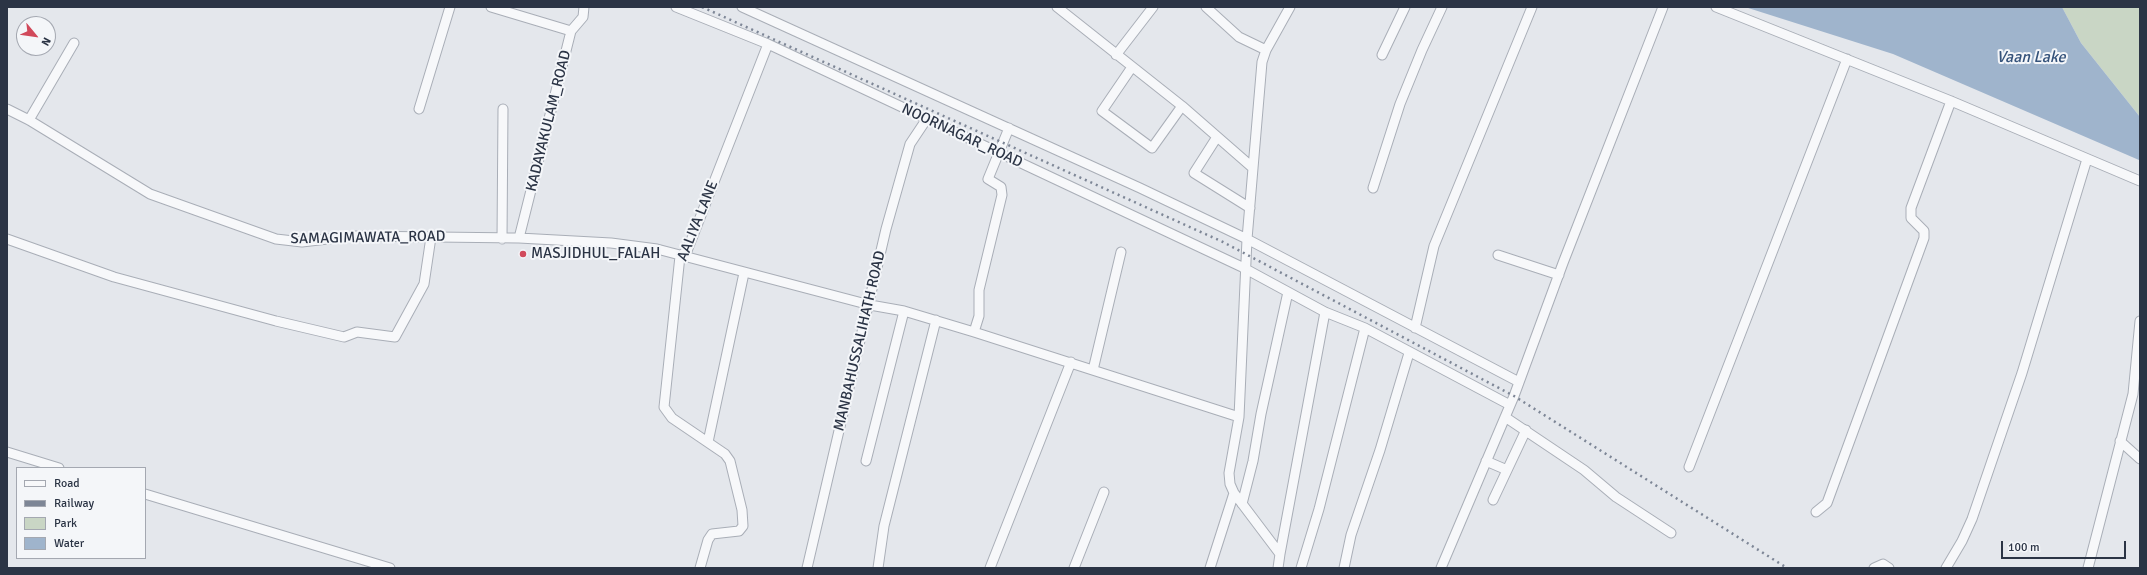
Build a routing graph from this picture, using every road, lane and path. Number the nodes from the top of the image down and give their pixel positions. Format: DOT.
graph roads {
  1 [pos="450,7"];
  2 [pos="491,7"];
  3 [pos="584,7"];
  4 [pos="676,7"];
  5 [pos="742,7"];
  6 [pos="1057,7"];
  7 [pos="1153,7"];
  8 [pos="1206,7"];
  9 [pos="1290,7"];
  10 [pos="1405,7"];
  11 [pos="1442,7"];
  12 [pos="1532,7"];
  13 [pos="1663,7"];
  14 [pos="1716,7"];
  15 [pos="571,31"];
  16 [pos="74,43"];
  17 [pos="768,44"];
  18 [pos="1266,50"];
  19 [pos="1116,55"];
  20 [pos="1382,55"];
  21 [pos="1847,59"];
  22 [pos="1132,67"];
  23 [pos="1951,101"];
  24 [pos="1182,106"];
  25 [pos="7,109"];
  26 [pos="419,109"];
  27 [pos="504,109"];
  28 [pos="30,120"];
  29 [pos="926,120"];
  30 [pos="1009,128"];
  31 [pos="1217,137"];
  32 [pos="998,153"];
  33 [pos="2087,158"];
  34 [pos="1253,168"];
  35 [pos="2140,181"];
  36 [pos="1373,188"];
  37 [pos="1250,208"];
  38 [pos="431,237"];
  39 [pos="520,238"];
  40 [pos="7,239"];
  41 [pos="502,239"];
  42 [pos="1247,239"];
  43 [pos="1121,252"];
  44 [pos="1498,255"];
  45 [pos="680,256"];
  46 [pos="1246,269"];
  47 [pos="744,273"];
  48 [pos="1558,275"];
  49 [pos="1288,292"];
  50 [pos="870,305"];
  51 [pos="904,311"];
  52 [pos="1325,312"];
  53 [pos="936,320"];
  54 [pos="2140,321"];
  55 [pos="1365,328"];
  56 [pos="1415,328"];
  57 [pos="974,332"];
  58 [pos="1409,353"];
  59 [pos="1071,362"];
  60 [pos="1094,370"];
  61 [pos="1519,382"];
  62 [pos="1510,405"];
  63 [pos="1239,417"];
  64 [pos="1505,417"];
  65 [pos="1526,430"];
  66 [pos="708,442"];
  67 [pos="2120,442"];
  68 [pos="7,452"];
  69 [pos="2140,459"];
  70 [pos="866,461"];
  71 [pos="1486,461"];
  72 [pos="56,467"];
  73 [pos="1689,468"];
  74 [pos="1507,470"];
  75 [pos="1104,492"];
  76 [pos="146,494"];
  77 [pos="1234,494"];
  78 [pos="1493,500"];
  79 [pos="1242,504"];
  80 [pos="1816,512"];
  81 [pos="1671,533"];
  82 [pos="1280,554"];
  83 [pos="390,568"];
  84 [pos="700,568"];
  85 [pos="808,568"];
  86 [pos="878,568"];
  87 [pos="990,568"];
  88 [pos="1074,568"];
  89 [pos="1210,568"];
  90 [pos="1278,568"];
  91 [pos="1301,568"];
  92 [pos="1344,568"];
  93 [pos="1442,568"];
  94 [pos="1874,568"];
  95 [pos="1889,568"];
  96 [pos="1946,568"];
  97 [pos="2088,568"];
  1 -- 26 [label="street"];
  2 -- 15 [label="street"];
  3 -- 15 [label="street, KADAYAKULAM_ROAD"];
  4 -- 17 [label="street, NOORNAGAR_ROAD"];
  5 -- 30 [label="street"];
  6 -- 19 [label="street"];
  7 -- 19 [label="street"];
  8 -- 18 [label="street"];
  9 -- 18 [label="street"];
  10 -- 20 [label="street"];
  11 -- 36 [label="street"];
  12 -- 56 [label="street"];
  13 -- 48 [label="street"];
  14 -- 21 [label="street"];
  15 -- 39 [label="street, KADAYAKULAM_ROAD"];
  16 -- 28 [label="street"];
  17 -- 29 [label="street, NOORNAGAR_ROAD"];
  17 -- 45 [label="street, AALIYA LANE"];
  18 -- 34 [label="street"];
  19 -- 22 [label="street"];
  21 -- 23 [label="street"];
  21 -- 73 [label="street"];
  22 -- 24 [label="street"];
  22 -- 24 [label="street"];
  23 -- 33 [label="street"];
  23 -- 80 [label="street"];
  24 -- 31 [label="street"];
  25 -- 28 [label="street, SAMAGIMAWATA_ROAD"];
  27 -- 41 [label="street"];
  28 -- 38 [label="street, SAMAGIMAWATA_ROAD"];
  29 -- 32 [label="street, NOORNAGAR_ROAD"];
  29 -- 50 [label="street, MANBAHUSSALIHATH ROAD"];
  30 -- 32 [label="street"];
  30 -- 42 [label="street"];
  31 -- 34 [label="street"];
  31 -- 37 [label="street"];
  32 -- 46 [label="street, NOORNAGAR_ROAD"];
  32 -- 57 [label="street"];
  33 -- 35 [label="street"];
  33 -- 96 [label="street"];
  34 -- 37 [label="street"];
  37 -- 42 [label="street"];
  38 -- 40 [label="street"];
  38 -- 41 [label="street, SAMAGIMAWATA_ROAD"];
  39 -- 41 [label="street, SAMAGIMAWATA_ROAD"];
  39 -- 45 [label="street, SAMAGIMAWATA_ROAD"];
  42 -- 46 [label="street"];
  42 -- 56 [label="street"];
  43 -- 60 [label="street"];
  44 -- 48 [label="street"];
  45 -- 47 [label="street, SAMAGIMAWATA_ROAD"];
  45 -- 66 [label="street, AALIYA LANE"];
  46 -- 49 [label="street, NOORNAGAR_ROAD"];
  46 -- 63 [label="street"];
  47 -- 50 [label="street, SAMAGIMAWATA_ROAD"];
  47 -- 66 [label="street"];
  48 -- 61 [label="street"];
  49 -- 52 [label="street, NOORNAGAR_ROAD"];
  49 -- 79 [label="street"];
  50 -- 51 [label="street, SAMAGIMAWATA_ROAD"];
  50 -- 85 [label="street, MANBAHUSSALIHATH ROAD"];
  51 -- 53 [label="street, SAMAGIMAWATA_ROAD"];
  51 -- 70 [label="street"];
  52 -- 55 [label="street, NOORNAGAR_ROAD"];
  52 -- 82 [label="street"];
  53 -- 57 [label="street, SAMAGIMAWATA_ROAD"];
  53 -- 86 [label="street"];
  54 -- 67 [label="street"];
  55 -- 58 [label="street, NOORNAGAR_ROAD"];
  55 -- 91 [label="street"];
  56 -- 61 [label="street"];
  57 -- 59 [label="street, SAMAGIMAWATA_ROAD"];
  58 -- 62 [label="street, NOORNAGAR_ROAD"];
  58 -- 92 [label="street"];
  59 -- 60 [label="street, SAMAGIMAWATA_ROAD"];
  59 -- 87 [label="street"];
  60 -- 63 [label="street, SAMAGIMAWATA_ROAD"];
  61 -- 62 [label="street"];
  62 -- 64 [label="street"];
  63 -- 77 [label="street"];
  64 -- 65 [label="street"];
  64 -- 71 [label="street"];
  65 -- 74 [label="street"];
  65 -- 81 [label="street"];
  66 -- 84 [label="street"];
  67 -- 69 [label="street"];
  67 -- 97 [label="street"];
  68 -- 72 [label="street"];
  71 -- 74 [label="street"];
  71 -- 93 [label="street"];
  74 -- 78 [label="street"];
  75 -- 88 [label="street"];
  76 -- 83 [label="street"];
  77 -- 79 [label="street"];
  77 -- 89 [label="street"];
  79 -- 82 [label="street"];
  82 -- 90 [label="street"];
  94 -- 95 [label="street"];
}
